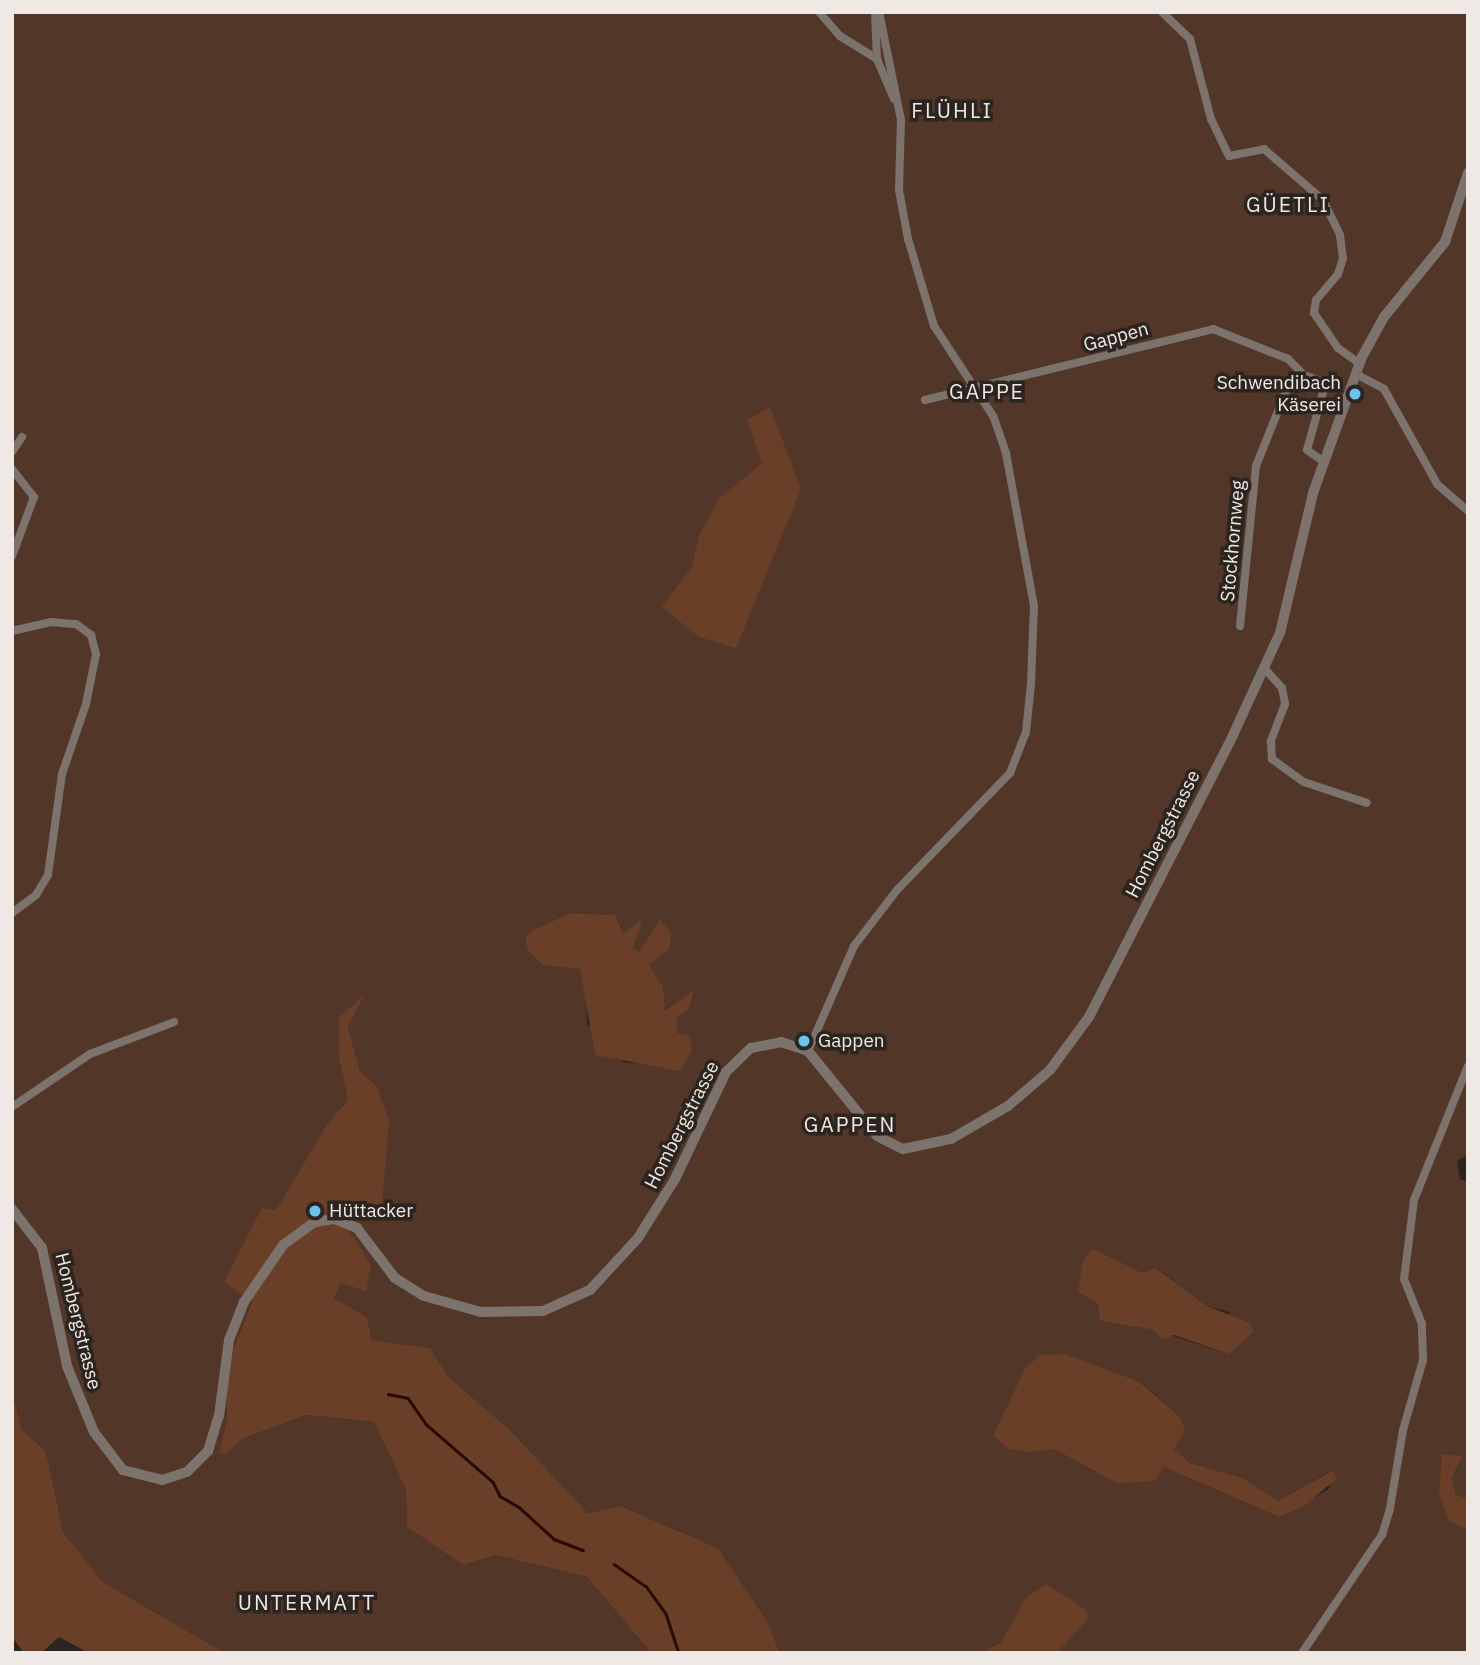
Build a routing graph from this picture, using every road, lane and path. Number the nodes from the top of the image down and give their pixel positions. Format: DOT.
graph roads {
  1 [pos="819,12"];
  2 [pos="877,12"];
  3 [pos="1162,12"];
  4 [pos="877,59"];
  5 [pos="900,109"];
  6 [pos="1468,173"];
  7 [pos="1357,368"];
  8 [pos="1304,375"];
  9 [pos="974,387"];
  10 [pos="925,400"];
  11 [pos="23,437"];
  12 [pos="12,452"];
  13 [pos="1324,462"];
  14 [pos="12,469"];
  15 [pos="1468,511"];
  16 [pos="12,556"];
  17 [pos="1240,626"];
  18 [pos="12,631"];
  19 [pos="1265,669"];
  20 [pos="1367,803"];
  21 [pos="12,913"];
  22 [pos="174,1021"];
  23 [pos="808,1051"];
  24 [pos="1468,1066"];
  25 [pos="12,1107"];
  26 [pos="12,1209"];
  27 [pos="1302,1653"];
  1 -- 4 [label="street"];
  2 -- 4 [label="street"];
  2 -- 5 [label="street"];
  3 -- 7 [label="street"];
  4 -- 5 [label="street"];
  5 -- 9 [label="street"];
  6 -- 7 [label="street, Hombergstrasse"];
  7 -- 13 [label="street, Hombergstrasse"];
  7 -- 15 [label="street"];
  8 -- 9 [label="street, Gappen"];
  8 -- 13 [label="street"];
  8 -- 17 [label="street, Stockhornweg"];
  9 -- 10 [label="street, Gappen"];
  9 -- 23 [label="street"];
  11 -- 12 [label="street"];
  13 -- 19 [label="street, Hombergstrasse"];
  14 -- 16 [label="street"];
  18 -- 21 [label="street"];
  19 -- 20 [label="street"];
  19 -- 23 [label="street, Hombergstrasse"];
  22 -- 25 [label="street"];
  23 -- 26 [label="street, Hombergstrasse"];
  24 -- 27 [label="street"];
}
